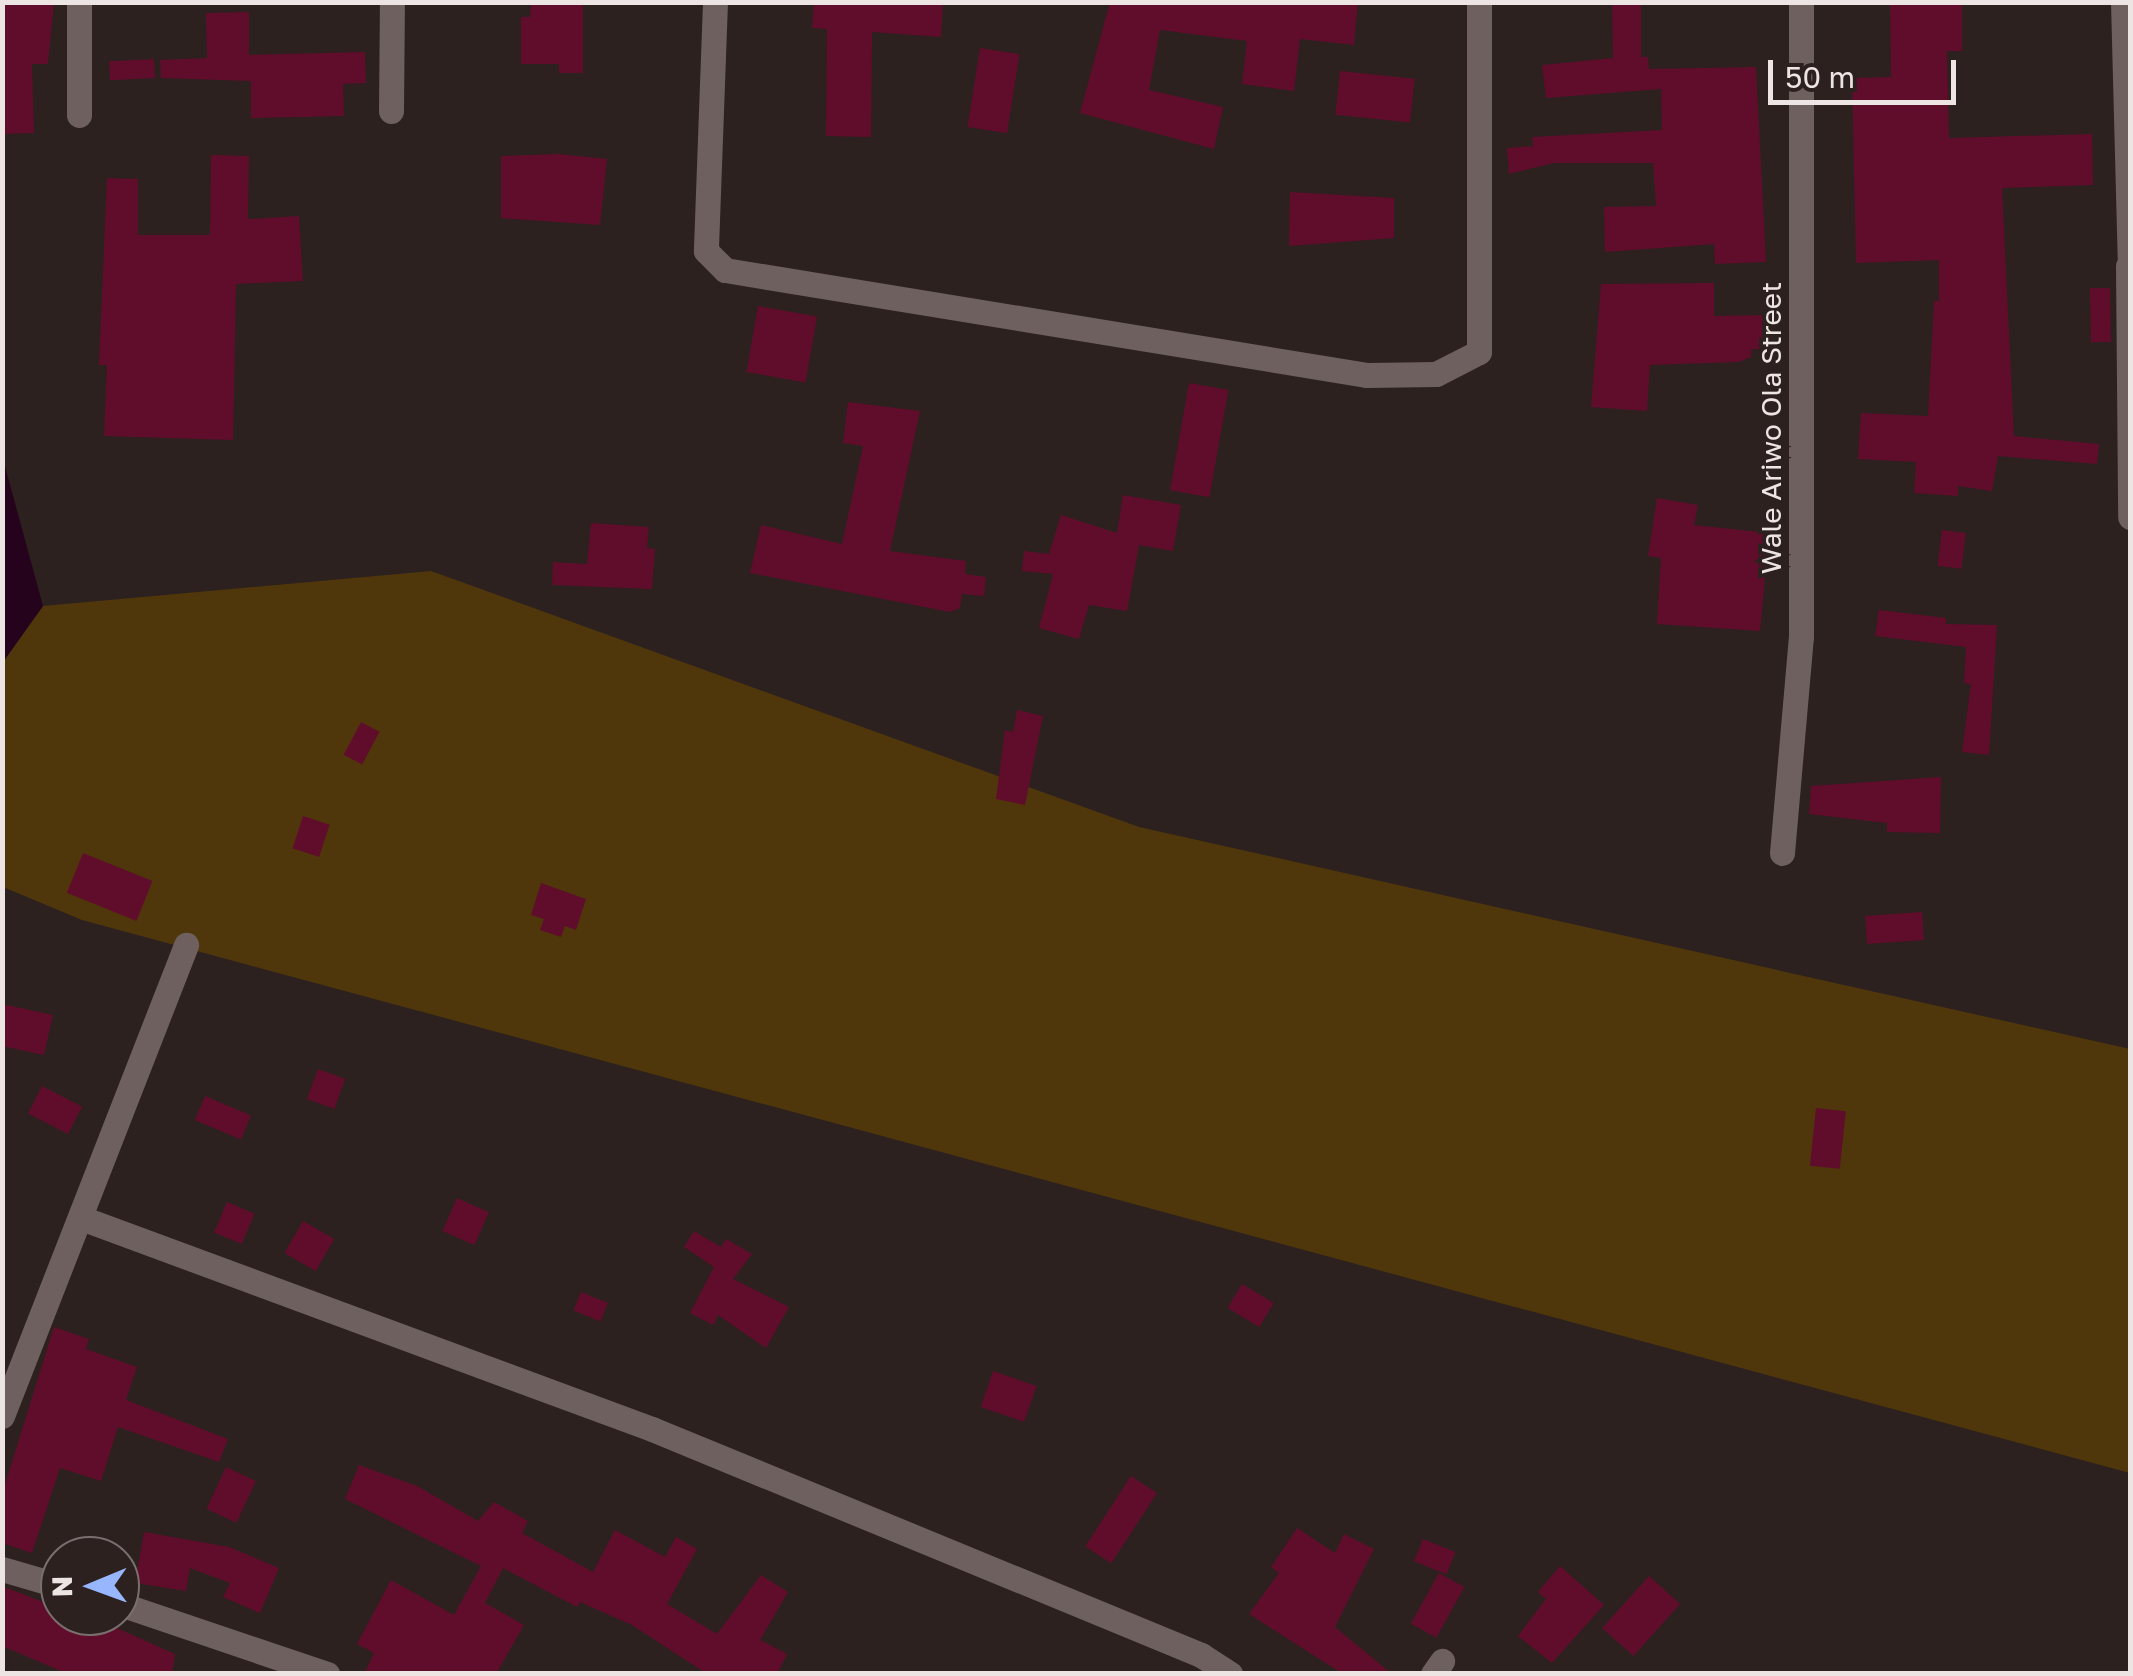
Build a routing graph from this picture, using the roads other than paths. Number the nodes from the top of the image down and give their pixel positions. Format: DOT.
graph roads {
  1 [pos="79,2"];
  2 [pos="392,2"];
  3 [pos="715,2"];
  4 [pos="1479,2"];
  5 [pos="1801,2"];
  6 [pos="2123,2"];
  7 [pos="392,111"];
  8 [pos="79,115"];
  9 [pos="2130,266"];
  10 [pos="2130,517"];
  11 [pos="1782,853"];
  12 [pos="186,945"];
  13 [pos="84,1219"];
  14 [pos="2,1416"];
  15 [pos="2,1568"];
  16 [pos="40,1580"];
  17 [pos="140,1611"];
  18 [pos="328,1674"];
  19 [pos="1230,1674"];
  1 -- 8 [label="street"];
  2 -- 7 [label="street"];
  3 -- 4 [label="street"];
  5 -- 11 [label="street, Wale Ariwo Ola Street"];
  6 -- 9 [label="street"];
  9 -- 10 [label="street"];
  12 -- 13 [label="street"];
  13 -- 14 [label="street"];
  13 -- 19 [label="street"];
  15 -- 16 [label="street"];
  17 -- 18 [label="street"];
}
